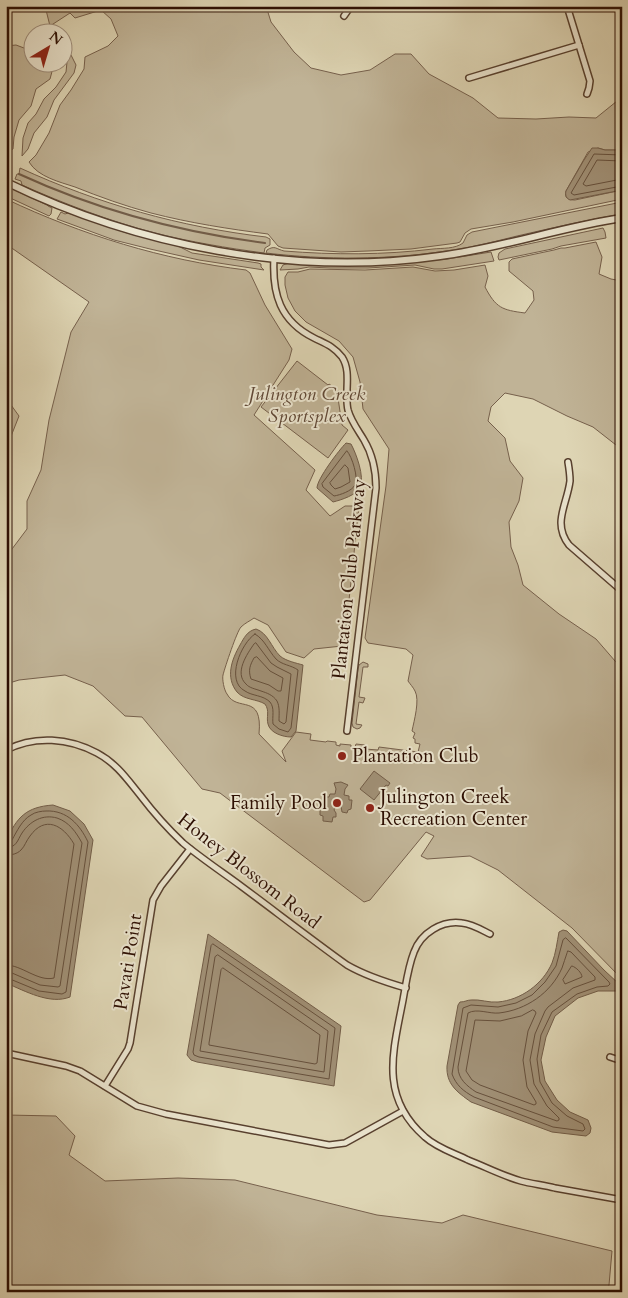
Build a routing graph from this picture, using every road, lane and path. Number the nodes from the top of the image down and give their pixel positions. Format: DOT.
graph roads {
  1 [pos="351,6"];
  2 [pos="567,6"];
  3 [pos="344,16"];
  4 [pos="579,45"];
  5 [pos="469,78"];
  6 [pos="587,94"];
  7 [pos="6,182"];
  8 [pos="622,218"];
  9 [pos="274,258"];
  10 [pos="568,462"];
  11 [pos="622,591"];
  12 [pos="347,731"];
  13 [pos="6,750"];
  14 [pos="190,849"];
  15 [pos="490,934"];
  16 [pos="406,988"];
  17 [pos="6,1053"];
  18 [pos="610,1057"];
  19 [pos="622,1061"];
  20 [pos="105,1086"];
  21 [pos="402,1111"];
  22 [pos="622,1200"];
  1 -- 3 [label="street"];
  2 -- 4 [label="street"];
  4 -- 5 [label="street"];
  4 -- 6 [label="street"];
  7 -- 9 [label="street"];
  8 -- 9 [label="street"];
  9 -- 12 [label="street, Plantation Club Parkway"];
  10 -- 11 [label="street"];
  13 -- 14 [label="street, Honey Blossom Road"];
  14 -- 16 [label="street, Honey Blossom Road"];
  14 -- 20 [label="street, Pavati Point"];
  15 -- 16 [label="street"];
  16 -- 21 [label="street"];
  17 -- 20 [label="street"];
  18 -- 19 [label="street"];
  20 -- 21 [label="street"];
  21 -- 22 [label="street"];
}
